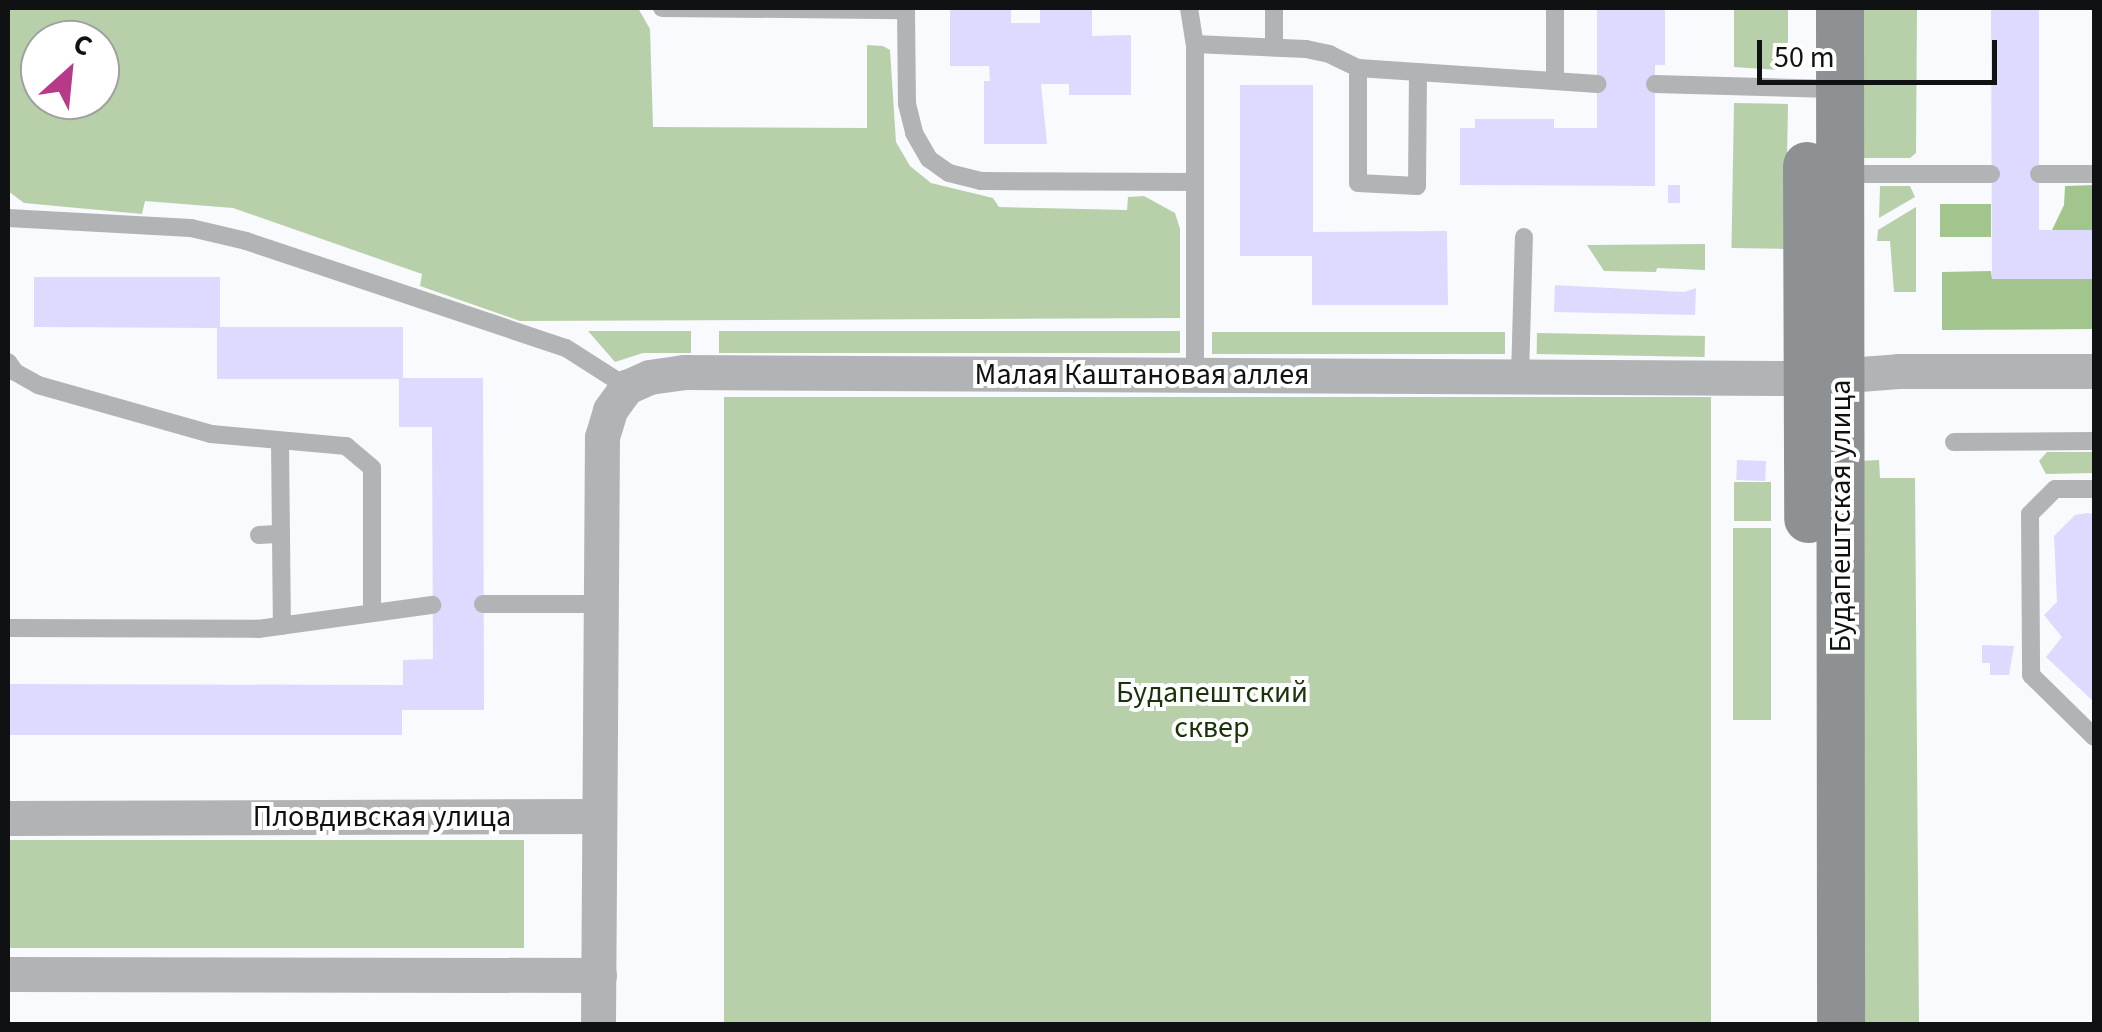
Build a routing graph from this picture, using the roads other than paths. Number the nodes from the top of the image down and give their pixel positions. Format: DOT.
graph roads {
  1 [pos="662,8"];
  2 [pos="1190,8"];
  3 [pos="1274,8"];
  4 [pos="1555,8"];
  5 [pos="1807,8"];
  6 [pos="1840,8"];
  7 [pos="907,9"];
  8 [pos="1195,44"];
  9 [pos="1274,46"];
  10 [pos="1358,68"];
  11 [pos="1418,72"];
  12 [pos="1554,80"];
  13 [pos="1598,84"];
  14 [pos="1655,84"];
  15 [pos="1823,88"];
  16 [pos="1823,174"];
  17 [pos="1991,174"];
  18 [pos="2039,174"];
  19 [pos="2094,174"];
  20 [pos="1194,182"];
  21 [pos="8,218"];
  22 [pos="1524,237"];
  23 [pos="8,362"];
  24 [pos="2094,371"];
  25 [pos="1196,376"];
  26 [pos="1824,376"];
  27 [pos="1520,377"];
  28 [pos="618,399"];
  29 [pos="2094,440"];
  30 [pos="280,442"];
  31 [pos="1954,442"];
  32 [pos="2094,489"];
  33 [pos="281,534"];
  34 [pos="259,535"];
  35 [pos="484,604"];
  36 [pos="600,604"];
  37 [pos="432,605"];
  38 [pos="372,613"];
  39 [pos="282,626"];
  40 [pos="8,628"];
  41 [pos="2094,737"];
  42 [pos="599,816"];
  43 [pos="8,818"];
  44 [pos="8,974"];
  45 [pos="599,975"];
  46 [pos="598,1024"];
  47 [pos="1808,1024"];
  48 [pos="1841,1024"];
  1 -- 7 [label="lane"];
  2 -- 8 [label="lane"];
  3 -- 9 [label="lane"];
  4 -- 12 [label="lane"];
  5 -- 15 [label="street, Будапештская улица"];
  6 -- 15 [label="street, Будапештская улица"];
  7 -- 20 [label="lane"];
  8 -- 9 [label="lane"];
  8 -- 20 [label="lane"];
  9 -- 10 [label="lane"];
  10 -- 11 [label="lane"];
  10 -- 11 [label="lane"];
  11 -- 12 [label="lane"];
  12 -- 13 [label="lane"];
  14 -- 15 [label="lane"];
  15 -- 16 [label="street, Будапештская улица"];
  16 -- 17 [label="lane"];
  16 -- 26 [label="street, Будапештская улица"];
  18 -- 19 [label="lane"];
  20 -- 25 [label="lane"];
  21 -- 28 [label="lane"];
  22 -- 27 [label="lane"];
  23 -- 30 [label="lane"];
  24 -- 26 [label="street, Малая Каштановая аллея"];
  25 -- 27 [label="street, Малая Каштановая аллея"];
  25 -- 28 [label="street, Малая Каштановая аллея"];
  26 -- 27 [label="street, Малая Каштановая аллея"];
  26 -- 47 [label="street, Будапештская улица"];
  26 -- 48 [label="street, Будапештская улица"];
  28 -- 36 [label="street"];
  29 -- 31 [label="lane"];
  30 -- 33 [label="lane"];
  30 -- 38 [label="lane"];
  32 -- 41 [label="lane"];
  33 -- 34 [label="lane"];
  33 -- 39 [label="lane"];
  35 -- 36 [label="lane"];
  36 -- 42 [label="street"];
  37 -- 38 [label="lane"];
  38 -- 39 [label="lane"];
  39 -- 40 [label="lane"];
  42 -- 43 [label="street, Пловдивская улица"];
  42 -- 45 [label="street"];
  44 -- 45 [label="street"];
  45 -- 46 [label="street"];
}
